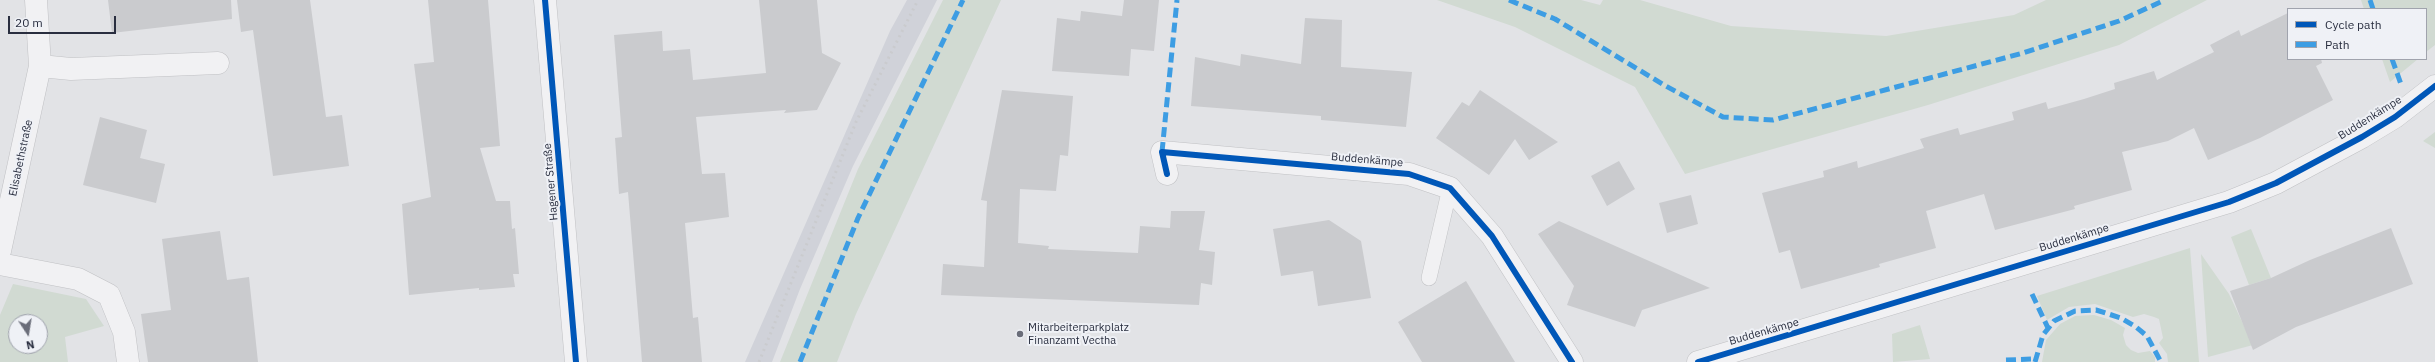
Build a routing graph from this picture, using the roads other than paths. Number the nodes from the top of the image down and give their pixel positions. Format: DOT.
graph roads {
  1 [pos="36,0"];
  2 [pos="546,0"];
  3 [pos="218,63"];
  4 [pos="40,66"];
  5 [pos="2435,86"];
  6 [pos="1167,174"];
  7 [pos="1450,188"];
  8 [pos="0,250"];
  9 [pos="0,264"];
  10 [pos="1429,278"];
  11 [pos="128,362"];
  12 [pos="576,362"];
  13 [pos="1572,362"];
  14 [pos="1698,362"];
  1 -- 4 [label="street, Elisabethstraße"];
  2 -- 12 [label="street, Hagener Straße"];
  3 -- 4 [label="street"];
  4 -- 8 [label="street, Elisabethstraße"];
  5 -- 14 [label="street, Buddenkämpe"];
  6 -- 7 [label="street, Buddenkämpe"];
  7 -- 10 [label="lane"];
  7 -- 13 [label="street, Buddenkämpe"];
  9 -- 11 [label="street"];
}
